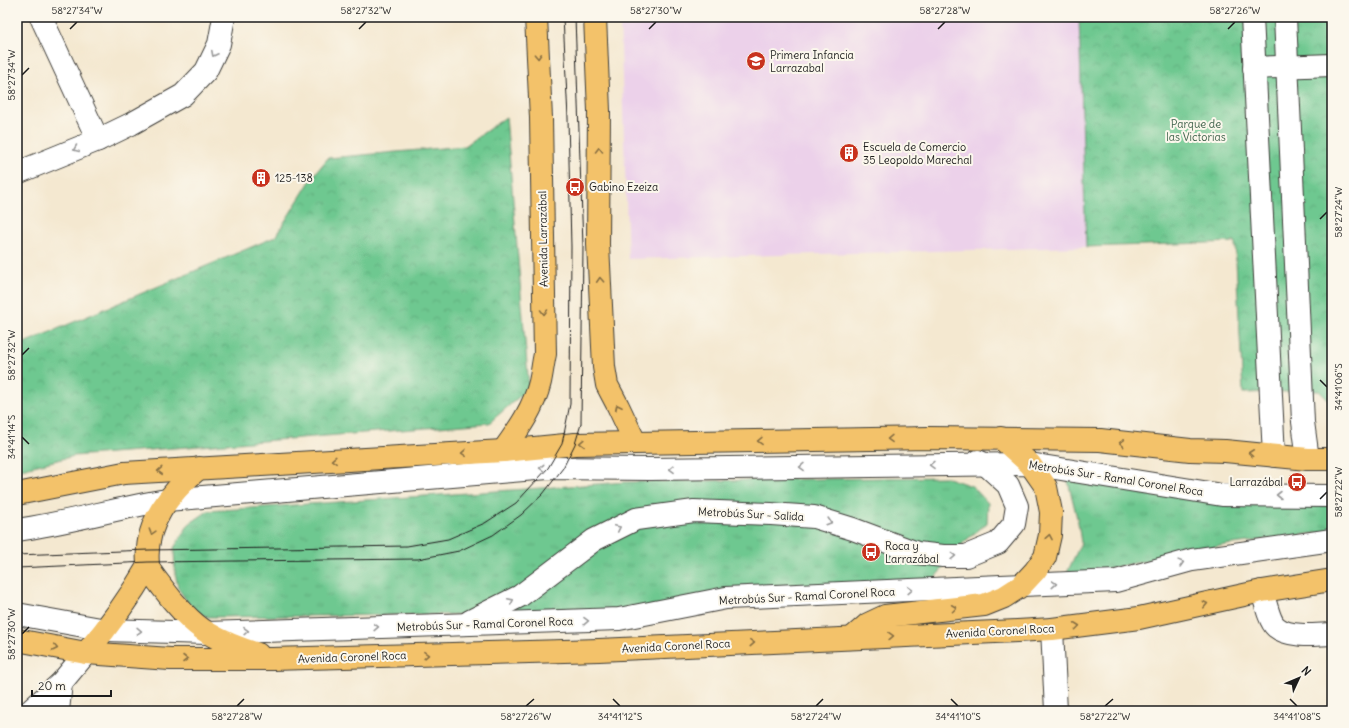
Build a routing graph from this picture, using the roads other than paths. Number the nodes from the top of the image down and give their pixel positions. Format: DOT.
graph roads {
  1 [pos="41,17"];
  2 [pos="224,17"];
  3 [pos="536,17"];
  4 [pos="595,17"];
  5 [pos="1252,17"];
  6 [pos="1285,17"];
  7 [pos="1332,65"];
  8 [pos="1286,66"];
  9 [pos="1254,68"];
  10 [pos="98,140"];
  11 [pos="17,173"];
  12 [pos="930,438"];
  13 [pos="1001,438"];
  14 [pos="635,442"];
  15 [pos="503,451"];
  16 [pos="1274,456"];
  17 [pos="1308,459"];
  18 [pos="1332,459"];
  19 [pos="985,464"];
  20 [pos="1030,464"];
  21 [pos="199,468"];
  22 [pos="17,494"];
  23 [pos="1332,496"];
  24 [pos="167,500"];
  25 [pos="17,530"];
  26 [pos="1332,540"];
  27 [pos="148,566"];
  28 [pos="1332,580"];
  29 [pos="1021,586"];
  30 [pos="1262,591"];
  31 [pos="17,614"];
  32 [pos="463,624"];
  33 [pos="1052,629"];
  34 [pos="106,630"];
  35 [pos="207,633"];
  36 [pos="1332,634"];
  37 [pos="852,638"];
  38 [pos="17,640"];
  39 [pos="86,654"];
  40 [pos="272,659"];
  41 [pos="61,683"];
  42 [pos="30,711"];
  43 [pos="58,711"];
  44 [pos="1056,711"];
  1 -- 10 [label="street"];
  2 -- 10 [label="street, one-way"];
  3 -- 15 [label="main road, Avenida Larrazábal, one-way"];
  14 -- 4 [label="main road, one-way"];
  5 -- 9 [label="street"];
  6 -- 8 [label="street"];
  7 -- 8 [label="street"];
  8 -- 9 [label="street"];
  8 -- 17 [label="street"];
  9 -- 16 [label="street"];
  10 -- 11 [label="street, one-way"];
  12 -- 13 [label="main road"];
  12 -- 14 [label="main road, one-way"];
  12 -- 19 [label="street, Metrobús Sur - Salida"];
  16 -- 13 [label="main road, one-way"];
  13 -- 20 [label="main road"];
  14 -- 15 [label="main road, one-way"];
  15 -- 21 [label="main road, one-way"];
  16 -- 17 [label="main road"];
  17 -- 18 [label="main road"];
  19 -- 20 [label="street, Metrobús Sur - Ramal Coronel Roca"];
  19 -- 24 [label="street, Metrobús Sur - Ramal Coronel Roca, one-way"];
  32 -- 19 [label="street, Metrobús Sur - Salida, one-way"];
  23 -- 20 [label="street, Metrobús Sur - Ramal Coronel Roca, one-way"];
  29 -- 20 [label="main road, one-way"];
  21 -- 22 [label="main road, one-way"];
  21 -- 24 [label="main road"];
  24 -- 25 [label="street, Metrobús Sur - Ramal Coronel Roca"];
  24 -- 27 [label="main road, one-way"];
  29 -- 26 [label="street, Metrobús Sur - Ramal Coronel Roca, one-way"];
  27 -- 34 [label="main road"];
  27 -- 35 [label="main road"];
  28 -- 30 [label="main road, Avenida Coronel Roca"];
  32 -- 29 [label="street, Metrobús Sur - Ramal Coronel Roca, one-way"];
  37 -- 29 [label="main road, one-way"];
  33 -- 30 [label="main road, Avenida Coronel Roca, one-way"];
  30 -- 36 [label="street"];
  31 -- 34 [label="street, Metrobús Sur - Ramal Coronel Roca"];
  35 -- 32 [label="street, Metrobús Sur - Ramal Coronel Roca, one-way"];
  37 -- 33 [label="main road, Avenida Coronel Roca, one-way"];
  33 -- 44 [label="street"];
  34 -- 35 [label="street, Metrobús Sur - Ramal Coronel Roca, one-way"];
  34 -- 39 [label="main road"];
  35 -- 40 [label="main road"];
  40 -- 37 [label="main road, Avenida Coronel Roca, one-way"];
  38 -- 39 [label="main road, Avenida Coronel Roca, one-way"];
  39 -- 40 [label="main road, Avenida Coronel Roca, one-way"];
  39 -- 41 [label="street"];
  41 -- 42 [label="street"];
  41 -- 43 [label="street"];
}
